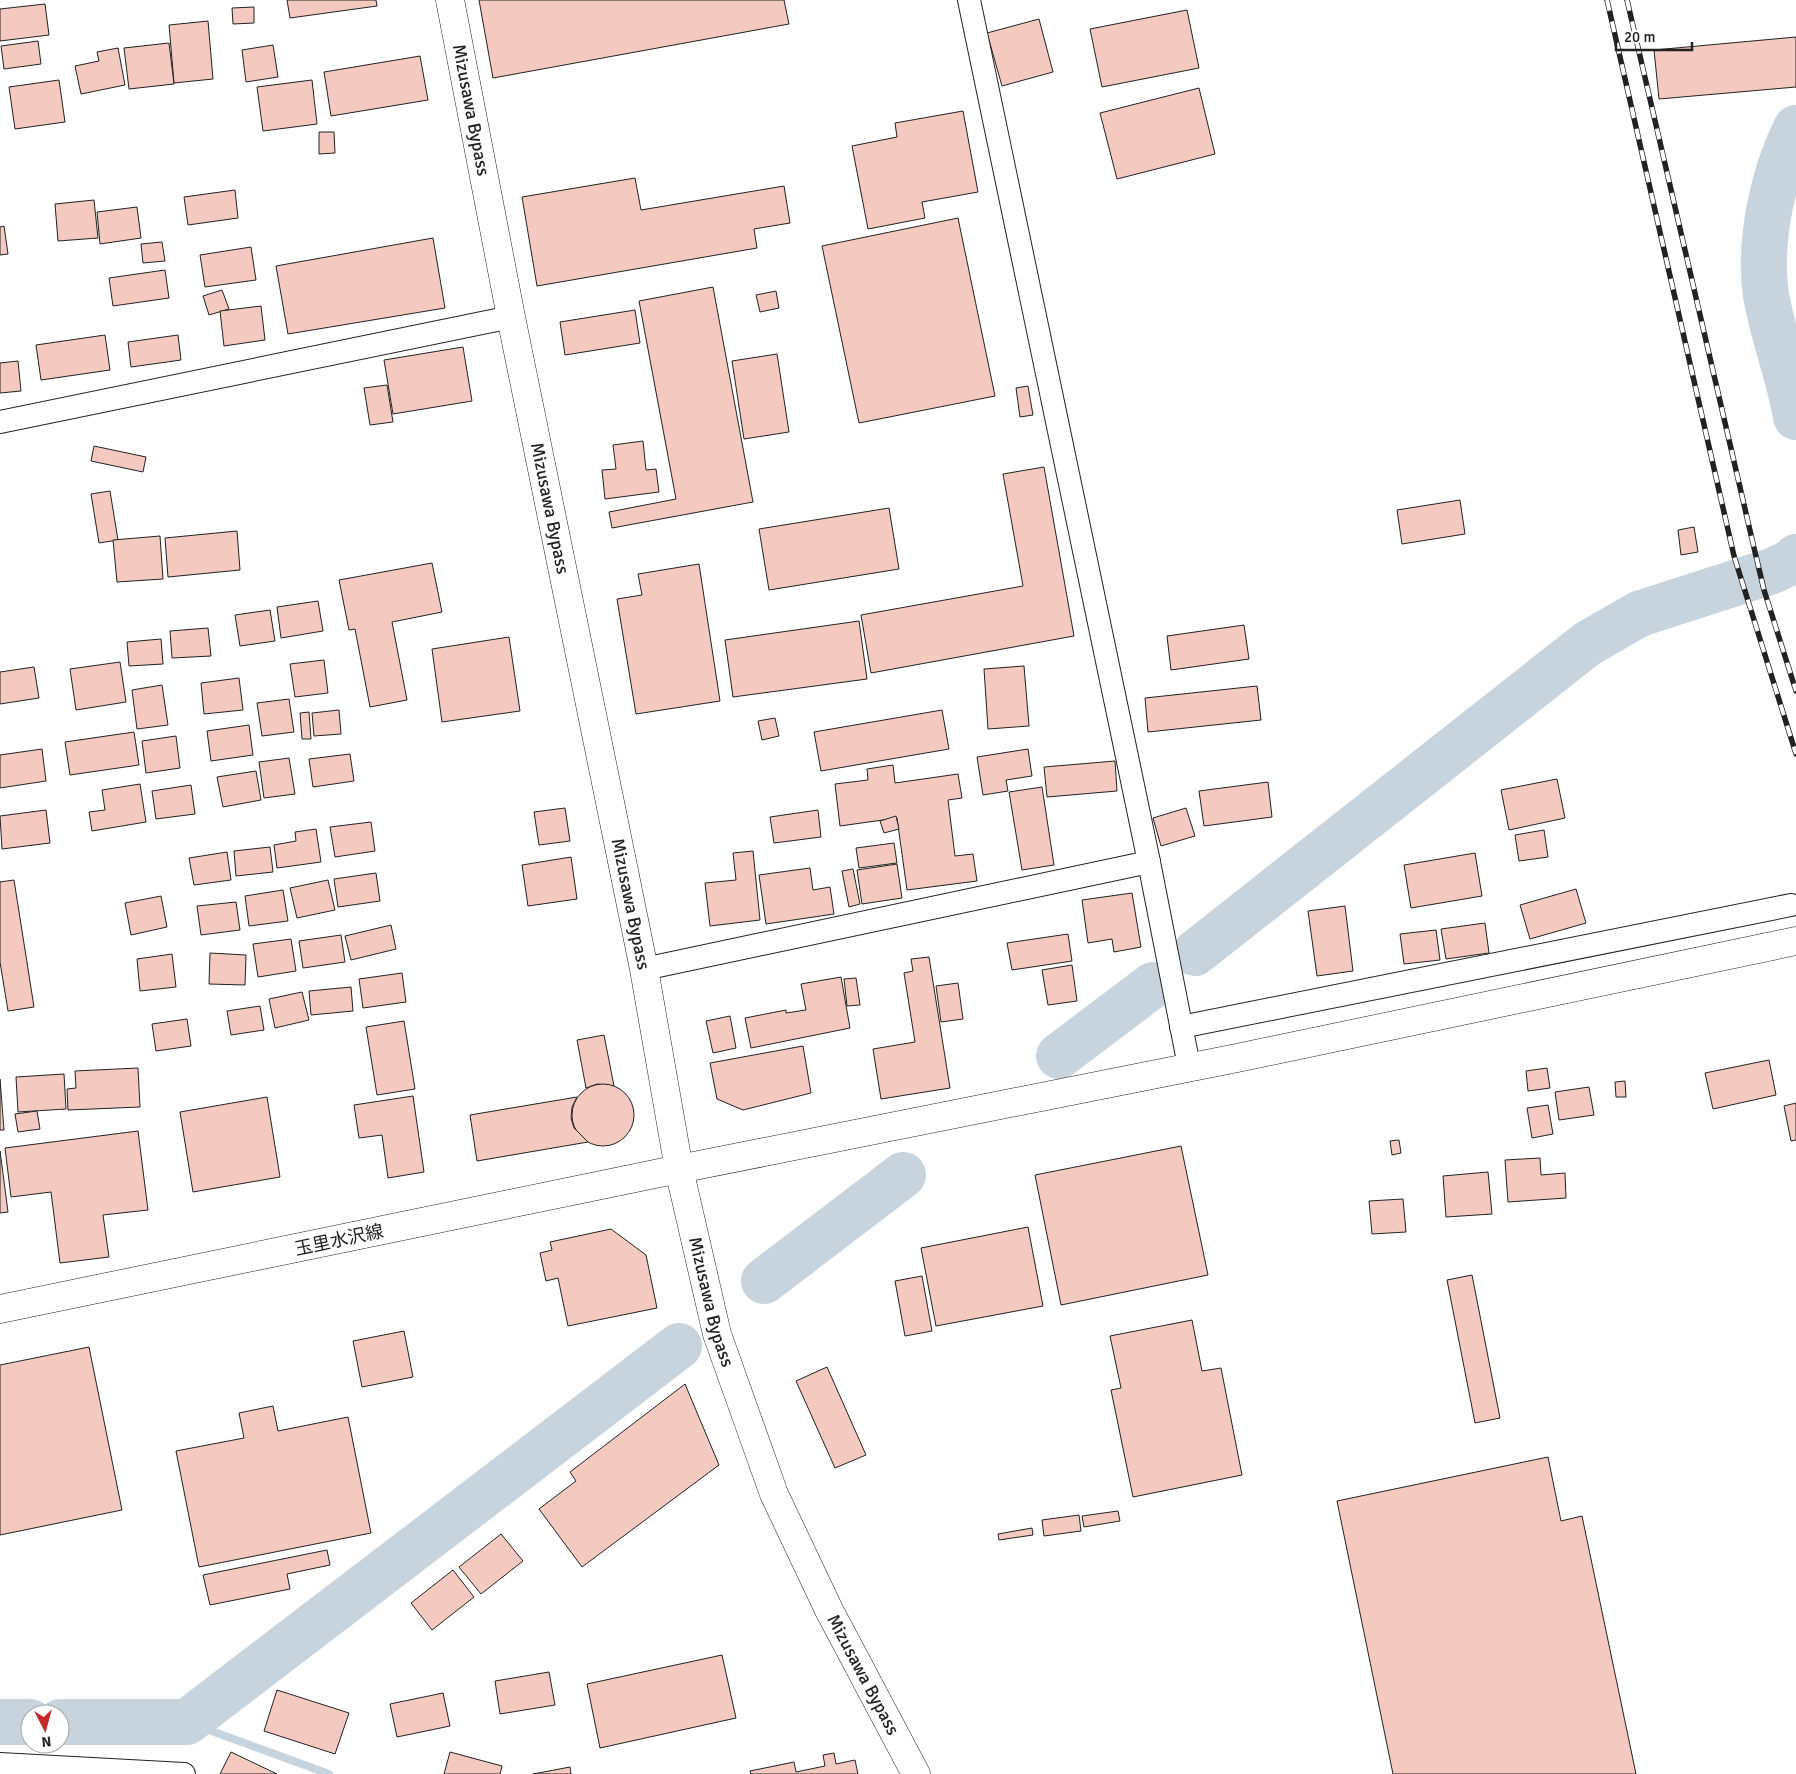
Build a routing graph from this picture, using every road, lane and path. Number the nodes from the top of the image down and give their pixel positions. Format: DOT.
graph roads {
  1 [pos="450,0"];
  2 [pos="969,0"];
  3 [pos="511,317"];
  4 [pos="0,422"];
  5 [pos="1149,862"];
  6 [pos="1791,905"];
  7 [pos="1796,941"];
  8 [pos="644,968"];
  9 [pos="1180,1027"];
  10 [pos="1189,1066"];
  11 [pos="679,1170"];
  12 [pos="0,1309"];
  13 [pos="0,1764"];
  14 [pos="184,1774"];
  15 [pos="916,1774"];
  1 -- 3 [label="main road, Mizusawa Bypass"];
  2 -- 5 [label="street"];
  3 -- 4 [label="street"];
  3 -- 8 [label="main road, Mizusawa Bypass"];
  5 -- 8 [label="street"];
  5 -- 9 [label="street"];
  6 -- 9 [label="street"];
  7 -- 10 [label="main road, 玉里水沢線"];
  8 -- 11 [label="main road, Mizusawa Bypass"];
  9 -- 10 [label="street"];
  10 -- 11 [label="main road, 玉里水沢線"];
  11 -- 12 [label="main road, 玉里水沢線"];
  11 -- 15 [label="main road, Mizusawa Bypass"];
  13 -- 14 [label="street"];
}
